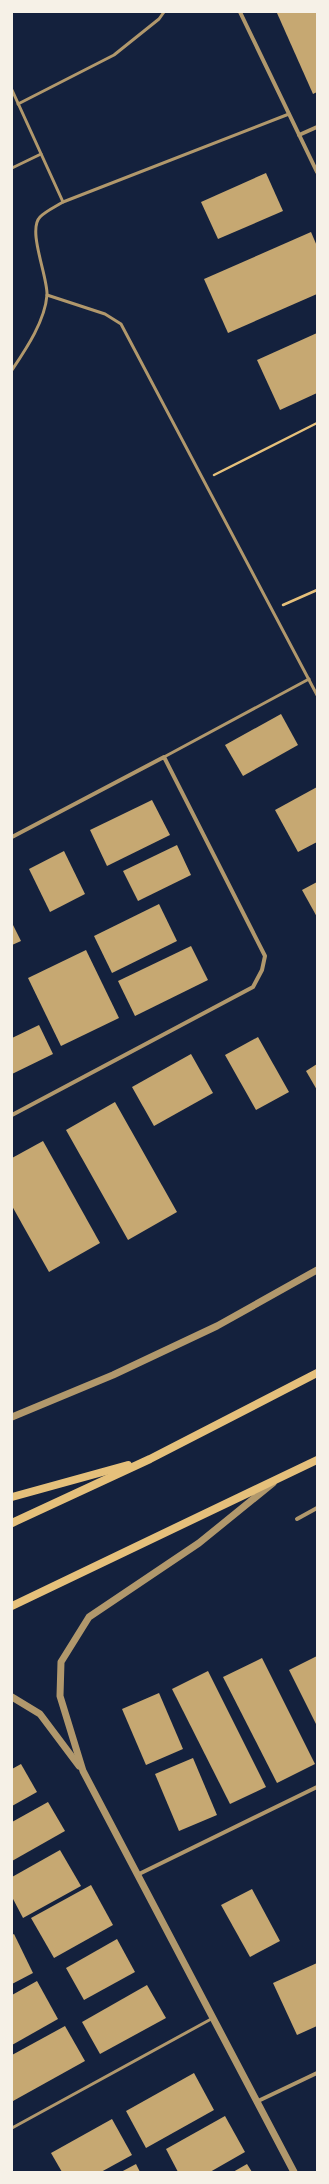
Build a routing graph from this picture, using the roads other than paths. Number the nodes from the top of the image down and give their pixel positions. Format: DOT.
graph roads {
  1 [pos="164,12"];
  2 [pos="240,12"];
  3 [pos="12,90"];
  4 [pos="18,104"];
  5 [pos="289,114"];
  6 [pos="317,127"];
  7 [pos="299,135"];
  8 [pos="41,154"];
  9 [pos="12,168"];
  10 [pos="317,172"];
  11 [pos="63,202"];
  12 [pos="47,295"];
  13 [pos="12,370"];
  14 [pos="309,679"];
  15 [pos="317,695"];
  16 [pos="164,757"];
  17 [pos="12,837"];
  18 [pos="12,1115"];
  19 [pos="317,1270"];
  20 [pos="317,1373"];
  21 [pos="12,1417"];
  22 [pos="150,1459"];
  23 [pos="317,1460"];
  24 [pos="276,1480"];
  25 [pos="12,1497"];
  26 [pos="317,1508"];
  27 [pos="297,1519"];
  28 [pos="12,1523"];
  29 [pos="12,1606"];
  30 [pos="12,1697"];
  31 [pos="83,1771"];
  32 [pos="317,1787"];
  33 [pos="137,1875"];
  34 [pos="214,2017"];
  35 [pos="317,2072"];
  36 [pos="256,2102"];
  37 [pos="12,2128"];
  38 [pos="294,2172"];
  1 -- 4 [label="lane"];
  2 -- 5 [label="street"];
  3 -- 4 [label="lane"];
  4 -- 8 [label="lane"];
  5 -- 7 [label="street"];
  5 -- 11 [label="lane"];
  6 -- 7 [label="street"];
  7 -- 10 [label="street"];
  8 -- 9 [label="lane"];
  8 -- 11 [label="lane"];
  11 -- 12 [label="lane"];
  12 -- 13 [label="lane"];
  12 -- 14 [label="lane"];
  14 -- 15 [label="lane"];
  14 -- 16 [label="lane"];
  16 -- 17 [label="street"];
  16 -- 18 [label="street"];
  19 -- 21 [label="street"];
  20 -- 22 [label="main road"];
  22 -- 25 [label="main road"];
  22 -- 28 [label="main road"];
  23 -- 24 [label="main road"];
  24 -- 29 [label="main road"];
  24 -- 31 [label="street"];
  26 -- 27 [label="street"];
  30 -- 31 [label="street"];
  31 -- 33 [label="street"];
  32 -- 33 [label="street"];
  33 -- 34 [label="street"];
  34 -- 36 [label="street"];
  34 -- 37 [label="lane"];
  35 -- 36 [label="street"];
  36 -- 38 [label="street"];
}
